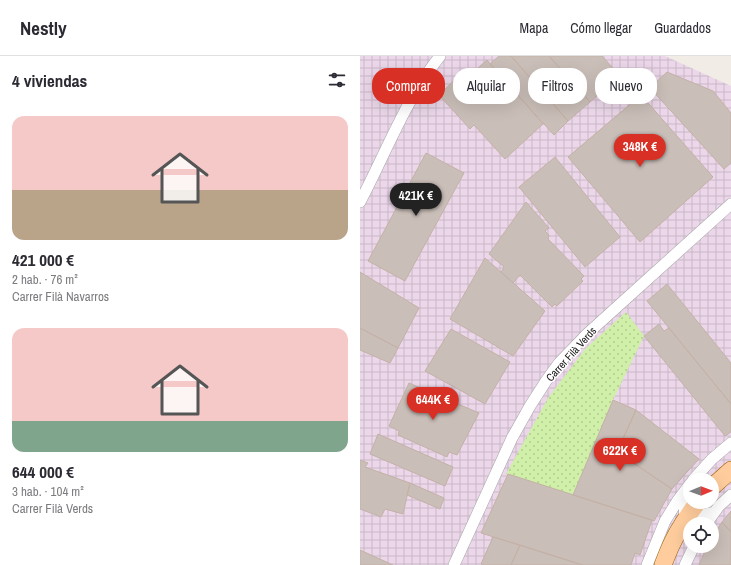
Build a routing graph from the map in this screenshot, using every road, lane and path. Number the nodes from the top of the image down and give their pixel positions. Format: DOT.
graph roads {
  1 [pos="440,56"];
  2 [pos="360,202"];
  3 [pos="731,204"];
  4 [pos="731,443"];
  5 [pos="731,470"];
  6 [pos="699,473"];
  7 [pos="719,481"];
  8 [pos="683,493"];
  9 [pos="731,496"];
  10 [pos="693,509"];
  11 [pos="714,512"];
  12 [pos="687,517"];
  13 [pos="693,517"];
  14 [pos="711,517"];
  15 [pos="683,522"];
  16 [pos="691,553"];
  17 [pos="454,565"];
  18 [pos="647,565"];
  19 [pos="663,565"];
  20 [pos="685,565"];
  1 -- 2 [label="street"];
  3 -- 17 [label="street, Carrer Filà Verds"];
  4 -- 6 [label="street"];
  5 -- 7 [label="main road"];
  8 -- 18 [label="street"];
  9 -- 11 [label="street"];
  10 -- 12 [label="main road"];
  11 -- 13 [label="street"];
  11 -- 14 [label="street"];
  15 -- 19 [label="main road"];
  16 -- 20 [label="street"];
}
